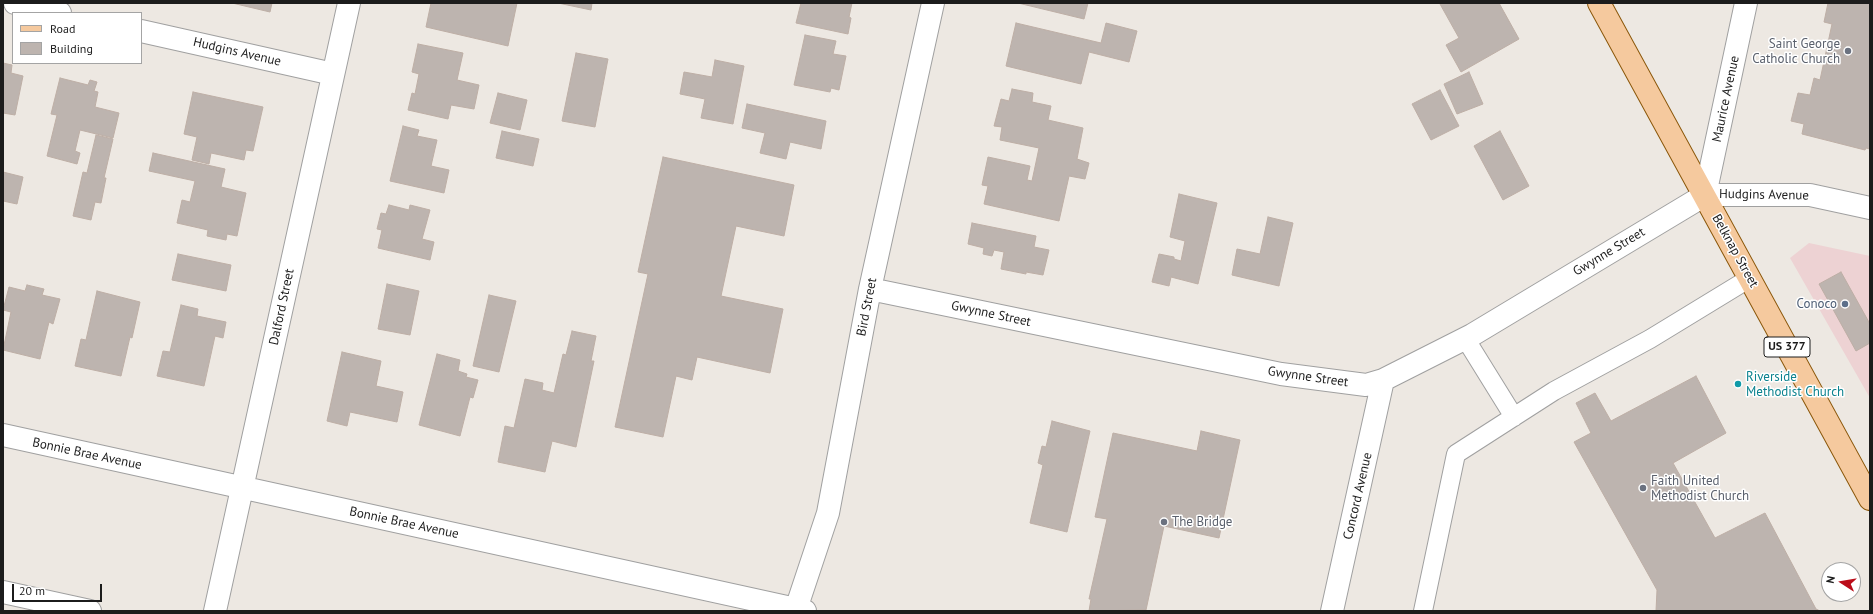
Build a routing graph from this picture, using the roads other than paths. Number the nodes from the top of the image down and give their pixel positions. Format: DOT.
graph roads {
  1 [pos="15,3"];
  2 [pos="349,3"];
  3 [pos="933,3"];
  4 [pos="1599,3"];
  5 [pos="1746,3"];
  6 [pos="56,12"];
  7 [pos="142,31"];
  8 [pos="333,74"];
  9 [pos="1705,195"];
  10 [pos="1870,208"];
  11 [pos="1750,278"];
  12 [pos="870,289"];
  13 [pos="1465,338"];
  14 [pos="1383,380"];
  15 [pos="1514,417"];
  16 [pos="3,435"];
  17 [pos="242,488"];
  18 [pos="1870,499"];
  19 [pos="3,592"];
  20 [pos="801,610"];
  21 [pos="90,611"];
  22 [pos="215,611"];
  23 [pos="1332,611"];
  24 [pos="1423,611"];
  1 -- 6 [label="street"];
  2 -- 8 [label="street, Dalford Street"];
  3 -- 12 [label="street, Bird Street"];
  4 -- 9 [label="main road, Belknap Street / US 377"];
  5 -- 9 [label="street, Maurice Avenue"];
  7 -- 8 [label="street, Hudgins Avenue"];
  8 -- 17 [label="street, Dalford Street"];
  9 -- 10 [label="street, Hudgins Avenue"];
  9 -- 11 [label="main road, Belknap Street / US 377"];
  9 -- 13 [label="street, Gwynne Street"];
  11 -- 15 [label="lane"];
  11 -- 18 [label="main road, Belknap Street / US 377"];
  12 -- 14 [label="street, Gwynne Street"];
  12 -- 20 [label="street, Bird Street"];
  13 -- 14 [label="street, Gwynne Street"];
  13 -- 15 [label="lane"];
  14 -- 23 [label="street, Concord Avenue"];
  15 -- 24 [label="lane"];
  16 -- 17 [label="street, Bonnie Brae Avenue"];
  17 -- 20 [label="street, Bonnie Brae Avenue"];
  17 -- 22 [label="street, Dalford Street"];
  19 -- 21 [label="street"];
}
